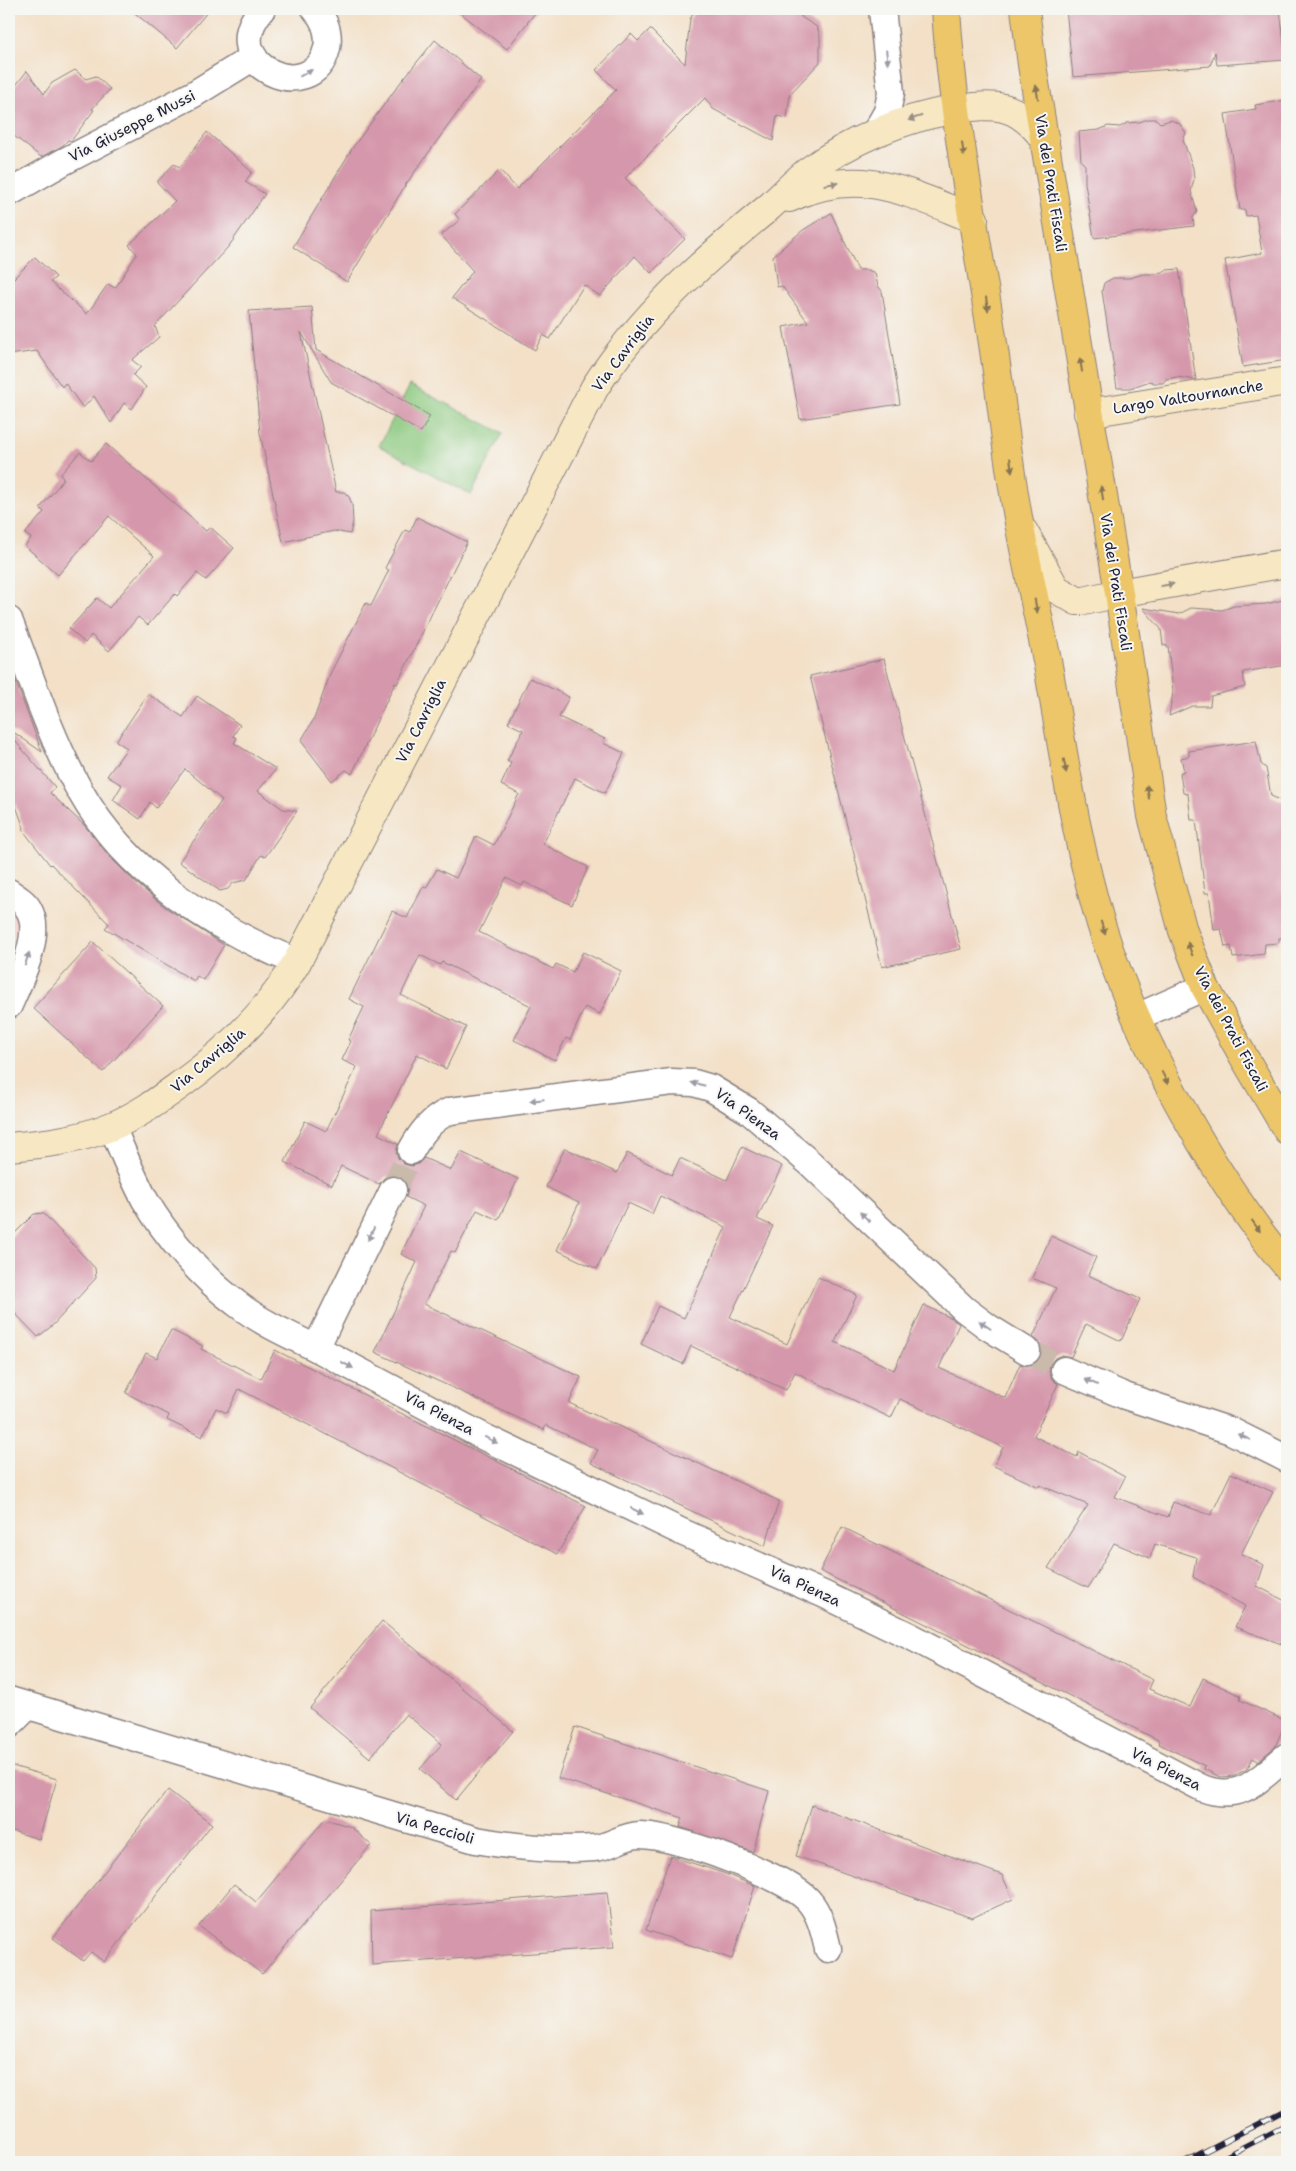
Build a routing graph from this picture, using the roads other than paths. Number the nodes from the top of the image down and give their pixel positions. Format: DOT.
graph roads {
  1 [pos="262,9"];
  2 [pos="315,9"];
  3 [pos="882,9"];
  4 [pos="946,9"];
  5 [pos="1025,9"];
  6 [pos="254,57"];
  7 [pos="956,109"];
  8 [pos="875,133"];
  9 [pos="1045,140"];
  10 [pos="9,193"];
  11 [pos="769,207"];
  12 [pos="974,219"];
  13 [pos="1287,381"];
  14 [pos="1088,413"];
  15 [pos="1019,524"];
  16 [pos="1287,563"];
  17 [pos="1119,593"];
  18 [pos="9,620"];
  19 [pos="9,892"];
  20 [pos="297,962"];
  21 [pos="1205,987"];
  22 [pos="9,1004"];
  23 [pos="1137,1017"];
  24 [pos="112,1126"];
  25 [pos="1287,1130"];
  26 [pos="9,1147"];
  27 [pos="411,1151"];
  28 [pos="393,1190"];
  29 [pos="1287,1266"];
  30 [pos="316,1348"];
  31 [pos="1027,1351"];
  32 [pos="1064,1370"];
  33 [pos="1287,1459"];
  34 [pos="18,1703"];
  35 [pos="9,1725"];
  36 [pos="1287,1756"];
  37 [pos="828,1949"];
  1 -- 6 [label="street"];
  6 -- 2 [label="street, one-way"];
  3 -- 8 [label="street, one-way"];
  4 -- 7 [label="main road"];
  9 -- 5 [label="main road, Via dei Prati Fiscali, one-way"];
  6 -- 10 [label="street, Via Giuseppe Mussi"];
  7 -- 8 [label="street, Via Cavriglia, one-way"];
  7 -- 9 [label="street, Via Cavriglia"];
  7 -- 12 [label="main road, one-way"];
  8 -- 11 [label="street, Via Cavriglia"];
  14 -- 9 [label="main road, Via dei Prati Fiscali, one-way"];
  11 -- 12 [label="street, Via Cavriglia, one-way"];
  11 -- 20 [label="street, Via Cavriglia"];
  12 -- 15 [label="main road, one-way"];
  13 -- 14 [label="street, Largo Valtournanche"];
  17 -- 14 [label="main road, Via dei Prati Fiscali, one-way"];
  15 -- 17 [label="street"];
  15 -- 23 [label="main road, one-way"];
  17 -- 16 [label="street, one-way"];
  21 -- 17 [label="main road, Via dei Prati Fiscali, one-way"];
  18 -- 20 [label="street"];
  22 -- 19 [label="street, one-way"];
  20 -- 24 [label="street, Via Cavriglia"];
  21 -- 23 [label="street"];
  21 -- 25 [label="main road, Via dei Prati Fiscali"];
  23 -- 29 [label="main road, one-way"];
  24 -- 26 [label="street, Via Cavriglia"];
  24 -- 30 [label="street, Via Pienza"];
  31 -- 27 [label="street, Via Pienza, one-way"];
  28 -- 30 [label="street, one-way"];
  30 -- 36 [label="street, Via Pienza, one-way"];
  33 -- 32 [label="street, one-way"];
  34 -- 35 [label="street"];
  34 -- 37 [label="street, Via Peccioli"];
}
